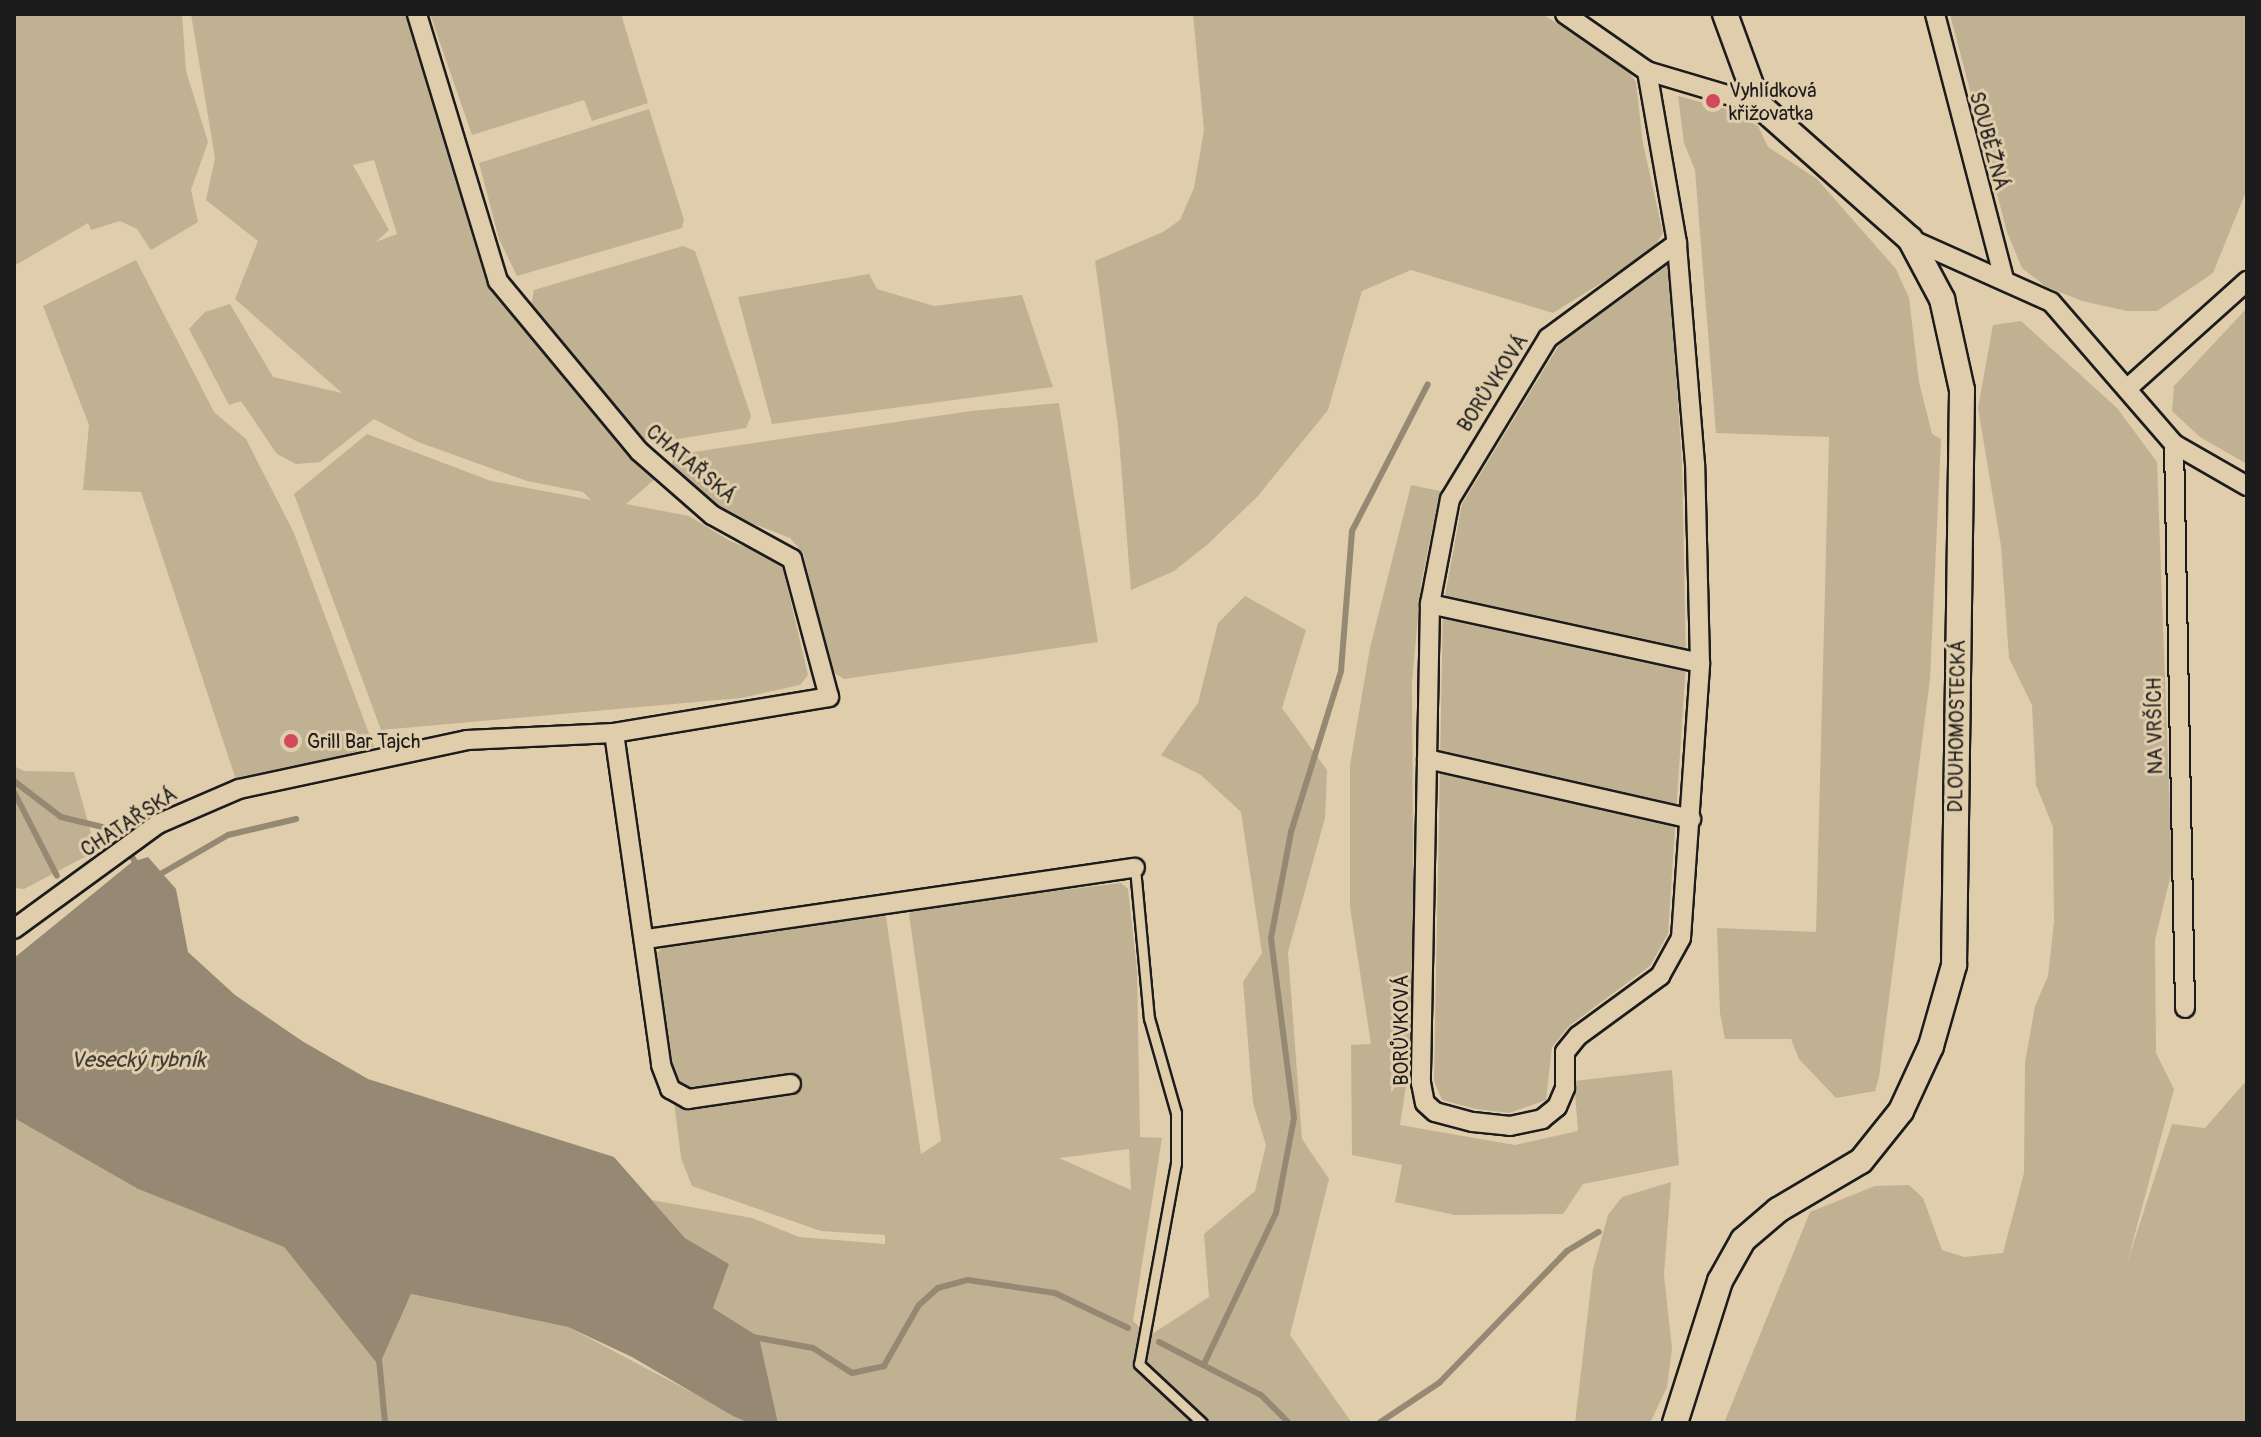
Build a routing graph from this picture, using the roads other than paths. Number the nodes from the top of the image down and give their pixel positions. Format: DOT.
graph roads {
  1 [pos="417,14"];
  2 [pos="1565,14"];
  3 [pos="1725,14"];
  4 [pos="1935,14"];
  5 [pos="1647,71"];
  6 [pos="1758,104"];
  7 [pos="1910,239"];
  8 [pos="1677,243"];
  9 [pos="2004,278"];
  10 [pos="2247,281"];
  11 [pos="2129,387"];
  12 [pos="2174,444"];
  13 [pos="2247,486"];
  14 [pos="1430,604"];
  15 [pos="1700,663"];
  16 [pos="614,733"];
  17 [pos="1427,759"];
  18 [pos="1691,819"];
  19 [pos="1135,868"];
  20 [pos="14,929"];
  21 [pos="646,939"];
  22 [pos="2185,1008"];
  23 [pos="791,1084"];
  24 [pos="1202,1423"];
  25 [pos="1675,1423"];
  1 -- 16 [label="street, CHATAŘSKÁ"];
  2 -- 5 [label="street"];
  3 -- 6 [label="street, DLOUHOMOSTECKÁ"];
  4 -- 9 [label="street, SOUBĚŽNÁ"];
  5 -- 6 [label="street"];
  5 -- 8 [label="street, BORŮVKOVÁ"];
  6 -- 7 [label="street, DLOUHOMOSTECKÁ"];
  7 -- 9 [label="street"];
  7 -- 25 [label="street, DLOUHOMOSTECKÁ"];
  8 -- 14 [label="street, BORŮVKOVÁ"];
  8 -- 15 [label="street, BORŮVKOVÁ"];
  9 -- 11 [label="street"];
  10 -- 11 [label="street"];
  11 -- 12 [label="street"];
  12 -- 13 [label="street"];
  12 -- 22 [label="street, NA VRŠÍCH"];
  14 -- 15 [label="street"];
  14 -- 17 [label="street, BORŮVKOVÁ"];
  15 -- 18 [label="street, BORŮVKOVÁ"];
  16 -- 20 [label="street, CHATAŘSKÁ"];
  16 -- 21 [label="street"];
  17 -- 18 [label="street"];
  17 -- 18 [label="street, BORŮVKOVÁ"];
  19 -- 21 [label="street"];
  19 -- 24 [label="lane"];
  21 -- 23 [label="street"];
}
